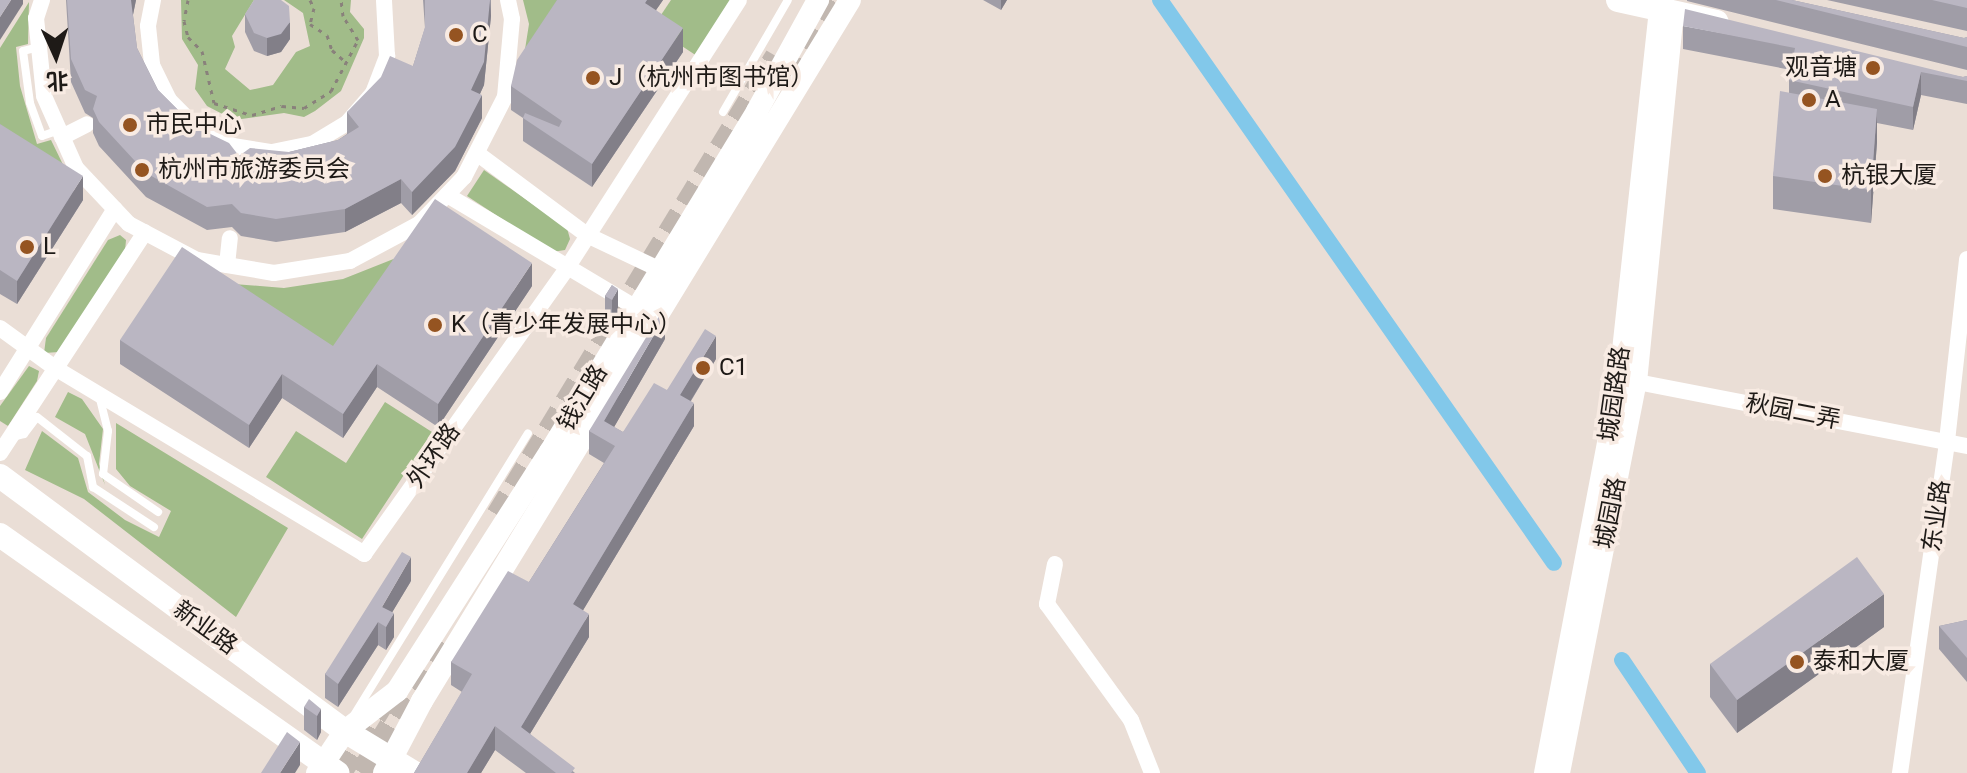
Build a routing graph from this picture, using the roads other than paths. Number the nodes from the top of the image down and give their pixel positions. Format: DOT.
graph roads {
  1 [pos="42,0"];
  2 [pos="153,0"];
  3 [pos="384,0"];
  4 [pos="508,0"];
  5 [pos="739,0"];
  6 [pos="788,0"];
  7 [pos="818,0"];
  8 [pos="850,0"];
  9 [pos="1618,0"];
  10 [pos="1667,12"];
  11 [pos="1745,29"];
  12 [pos="723,112"];
  13 [pos="87,124"];
  14 [pos="60,133"];
  15 [pos="243,148"];
  16 [pos="478,154"];
  17 [pos="240,168"];
  18 [pos="447,195"];
  19 [pos="115,209"];
  20 [pos="145,232"];
  21 [pos="587,235"];
  22 [pos="230,238"];
  23 [pos="1967,259"];
  24 [pos="227,265"];
  25 [pos="567,268"];
  26 [pos="661,270"];
  27 [pos="682,280"];
  28 [pos="646,314"];
  29 [pos="0,328"];
  30 [pos="27,347"];
  31 [pos="55,368"];
  32 [pos="1628,380"];
  33 [pos="0,392"];
  34 [pos="99,394"];
  35 [pos="528,433"];
  36 [pos="11,437"];
  37 [pos="1947,441"];
  38 [pos="1967,446"];
  39 [pos="0,453"];
  40 [pos="0,476"];
  41 [pos="158,512"];
  42 [pos="154,527"];
  43 [pos="0,535"];
  44 [pos="1055,564"];
  45 [pos="345,731"];
  46 [pos="387,765"];
  47 [pos="326,769"];
  48 [pos="414,773"];
  49 [pos="1152,773"];
  50 [pos="1544,773"];
  51 [pos="1560,773"];
  52 [pos="1900,773"];
  1 -- 14 [label="street"];
  2 -- 15 [label="street"];
  3 -- 15 [label="street"];
  4 -- 16 [label="street"];
  5 -- 21 [label="street, 外环路"];
  6 -- 12 [label="lane"];
  7 -- 26 [label="main road, 钱江路"];
  8 -- 27 [label="main road, 钱江路"];
  9 -- 10 [label="main road"];
  10 -- 11 [label="main road"];
  10 -- 32 [label="street, 城园路路"];
  13 -- 14 [label="street"];
  14 -- 19 [label="street"];
  15 -- 17 [label="street"];
  16 -- 18 [label="street"];
  16 -- 21 [label="street"];
  18 -- 24 [label="street"];
  18 -- 25 [label="street"];
  19 -- 20 [label="street"];
  19 -- 30 [label="street"];
  20 -- 24 [label="street"];
  20 -- 31 [label="street"];
  21 -- 25 [label="street, 外环路"];
  21 -- 26 [label="street"];
  22 -- 24 [label="street"];
  23 -- 37 [label="street, 东业路"];
  25 -- 28 [label="street"];
  25 -- 34 [label="street, 外环路"];
  26 -- 27 [label="street"];
  26 -- 28 [label="main road, 钱江路"];
  27 -- 28 [label="main road, 钱江路"];
  28 -- 45 [label="main road, 钱江路"];
  28 -- 46 [label="main road, 钱江路"];
  29 -- 30 [label="street, 外环路"];
  30 -- 31 [label="street, 外环路"];
  30 -- 33 [label="street"];
  31 -- 34 [label="street, 外环路"];
  31 -- 36 [label="street"];
  32 -- 37 [label="street, 秋园二弄"];
  32 -- 50 [label="street, 城园路路"];
  32 -- 51 [label="street, 城园路"];
  34 -- 41 [label="lane"];
  35 -- 45 [label="lane"];
  36 -- 39 [label="street"];
  36 -- 42 [label="lane"];
  37 -- 38 [label="street, 秋园二弄"];
  37 -- 52 [label="street, 东业路"];
  40 -- 45 [label="main road, 新业路"];
  43 -- 47 [label="main road, 新业路"];
  44 -- 49 [label="street"];
  45 -- 46 [label="main road, 新业路"];
  45 -- 47 [label="main road, 钱江路"];
  46 -- 48 [label="main road, 新业路"];
}
